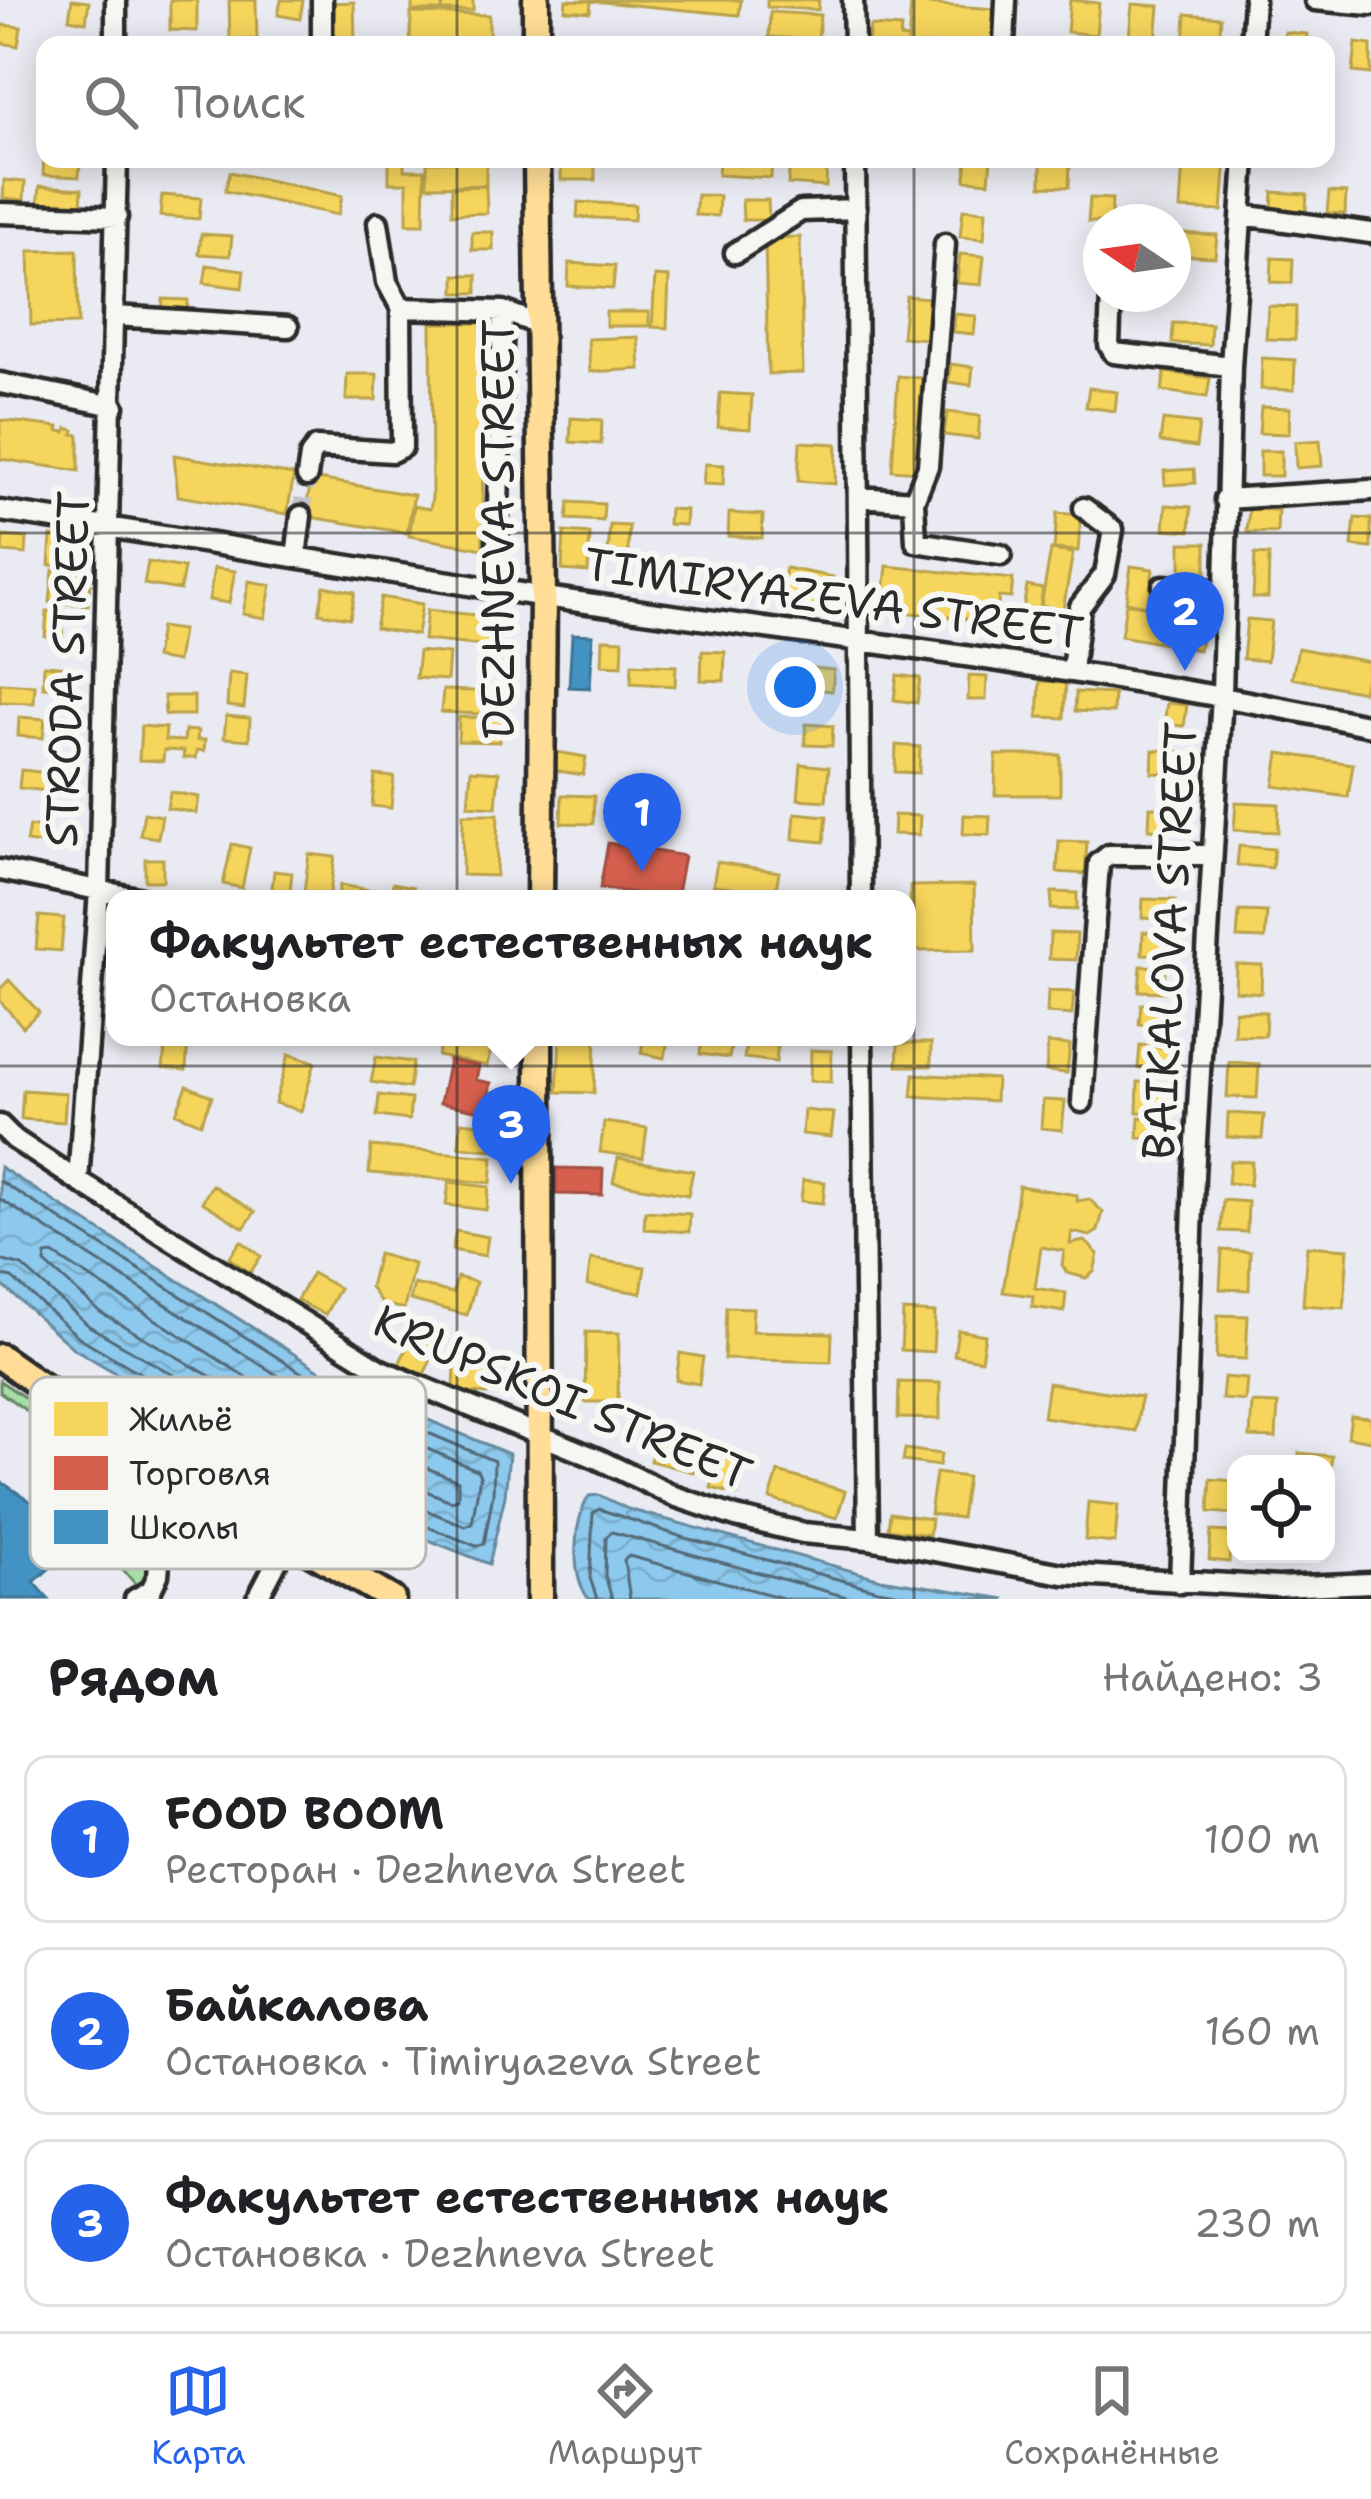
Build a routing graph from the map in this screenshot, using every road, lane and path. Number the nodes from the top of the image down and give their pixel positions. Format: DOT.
graph roads {
  1 [pos="116,0"];
  2 [pos="322,0"];
  3 [pos="536,0"];
  4 [pos="853,0"];
  5 [pos="1006,0"];
  6 [pos="1254,0"];
  7 [pos="1315,0"];
  8 [pos="1371,5"];
  9 [pos="116,36"];
  10 [pos="322,36"];
  11 [pos="536,36"];
  12 [pos="854,36"];
  13 [pos="1004,36"];
  14 [pos="1252,36"];
  15 [pos="117,168"];
  16 [pos="537,168"];
  17 [pos="855,168"];
  18 [pos="1245,168"];
  19 [pos="856,209"];
  20 [pos="0,212"];
  21 [pos="1242,215"];
  22 [pos="117,217"];
  23 [pos="378,223"];
  24 [pos="1371,233"];
  25 [pos="945,244"];
  26 [pos="735,253"];
  27 [pos="401,308"];
  28 [pos="503,311"];
  29 [pos="1110,312"];
  30 [pos="115,316"];
  31 [pos="538,324"];
  32 [pos="288,327"];
  33 [pos="1231,366"];
  34 [pos="0,383"];
  35 [pos="113,406"];
  36 [pos="307,476"];
  37 [pos="1371,490"];
  38 [pos="860,497"];
  39 [pos="1226,500"];
  40 [pos="914,501"];
  41 [pos="1084,508"];
  42 [pos="0,512"];
  43 [pos="301,516"];
  44 [pos="111,527"];
  45 [pos="1000,555"];
  46 [pos="296,557"];
  47 [pos="1162,586"];
  48 [pos="496,588"];
  49 [pos="1223,592"];
  50 [pos="543,596"];
  51 [pos="860,642"];
  52 [pos="1072,670"];
  53 [pos="1222,695"];
  54 [pos="1371,727"];
  55 [pos="1211,855"];
  56 [pos="0,870"];
  57 [pos="540,890"];
  58 [pos="861,890"];
  59 [pos="99,891"];
  60 [pos="106,892"];
  61 [pos="539,1046"];
  62 [pos="862,1046"];
  63 [pos="1082,1102"];
  64 [pos="0,1126"];
  65 [pos="78,1181"];
  66 [pos="0,1357"];
  67 [pos="30,1377"];
  68 [pos="397,1377"];
  69 [pos="426,1390"];
  70 [pos="542,1435"];
  71 [pos="868,1539"];
  72 [pos="159,1569"];
  73 [pos="273,1569"];
  74 [pos="339,1569"];
  75 [pos="1180,1583"];
  76 [pos="1371,1583"];
  77 [pos="135,1599"];
  78 [pos="257,1599"];
  79 [pos="392,1599"];
  80 [pos="540,1599"];
  1 -- 9 [label="street"];
  2 -- 10 [label="street"];
  3 -- 11 [label="main road"];
  4 -- 12 [label="street"];
  5 -- 13 [label="street"];
  6 -- 14 [label="street"];
  7 -- 8 [label="street"];
  15 -- 22 [label="street, STRODA STREET"];
  16 -- 31 [label="main road, DEZHNEVA STREET"];
  17 -- 19 [label="street"];
  18 -- 21 [label="street, BAIKALOVA STREET"];
  19 -- 26 [label="street"];
  19 -- 38 [label="street"];
  20 -- 22 [label="street"];
  21 -- 24 [label="street"];
  21 -- 33 [label="street, BAIKALOVA STREET"];
  22 -- 30 [label="street, STRODA STREET"];
  23 -- 27 [label="street"];
  25 -- 40 [label="street"];
  27 -- 28 [label="street"];
  27 -- 36 [label="street"];
  28 -- 31 [label="street"];
  28 -- 48 [label="street"];
  29 -- 33 [label="street"];
  30 -- 32 [label="street"];
  30 -- 35 [label="street, STRODA STREET"];
  31 -- 50 [label="main road, DEZHNEVA STREET"];
  33 -- 39 [label="street, BAIKALOVA STREET"];
  34 -- 35 [label="street"];
  35 -- 44 [label="street, STRODA STREET"];
  37 -- 39 [label="street"];
  38 -- 40 [label="street"];
  38 -- 51 [label="street"];
  39 -- 49 [label="street, BAIKALOVA STREET"];
  40 -- 45 [label="street"];
  41 -- 52 [label="street"];
  42 -- 44 [label="street, TIMIRYAZEVA STREET"];
  43 -- 46 [label="street"];
  44 -- 46 [label="street, TIMIRYAZEVA STREET"];
  44 -- 59 [label="street, STRODA STREET"];
  46 -- 48 [label="street, TIMIRYAZEVA STREET"];
  47 -- 49 [label="street"];
  48 -- 50 [label="street, TIMIRYAZEVA STREET"];
  49 -- 53 [label="street, BAIKALOVA STREET"];
  50 -- 51 [label="street, TIMIRYAZEVA STREET"];
  50 -- 57 [label="main road, DEZHNEVA STREET"];
  51 -- 52 [label="street, TIMIRYAZEVA STREET"];
  51 -- 58 [label="street"];
  52 -- 53 [label="street, TIMIRYAZEVA STREET"];
  53 -- 54 [label="street, TIMIRYAZEVA STREET"];
  53 -- 55 [label="street, BAIKALOVA STREET"];
  55 -- 63 [label="street"];
  55 -- 75 [label="street, BAIKALOVA STREET"];
  56 -- 59 [label="street"];
  59 -- 60 [label="street"];
  59 -- 65 [label="street, STRODA STREET"];
  61 -- 70 [label="main road"];
  62 -- 71 [label="street"];
  64 -- 65 [label="street, KRUPSKOI STREET"];
  65 -- 68 [label="street, KRUPSKOI STREET"];
  66 -- 67 [label="main road"];
  69 -- 70 [label="street, KRUPSKOI STREET"];
  70 -- 71 [label="street, KRUPSKOI STREET"];
  70 -- 80 [label="main road"];
  71 -- 75 [label="street, KRUPSKOI STREET"];
  72 -- 77 [label="street"];
  73 -- 78 [label="street"];
  74 -- 79 [label="main road"];
  75 -- 76 [label="street, KRUPSKOI STREET"];
}
